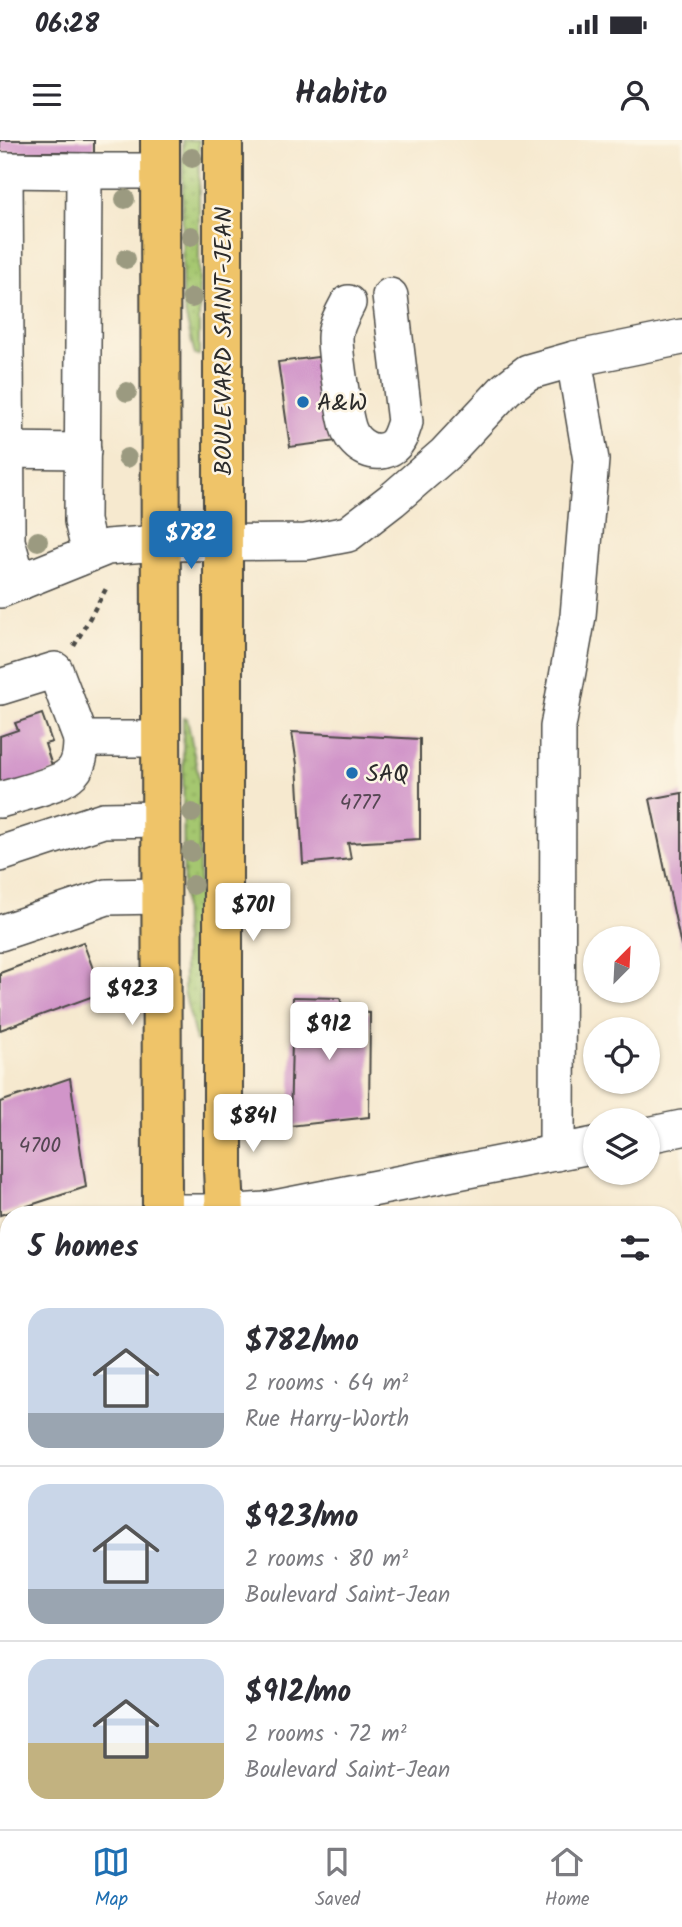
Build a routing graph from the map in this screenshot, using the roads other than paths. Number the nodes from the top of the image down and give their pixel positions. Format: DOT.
graph roads {
  1 [pos="223,140"];
  2 [pos="160,156"];
  3 [pos="97,161"];
  4 [pos="3,170"];
  5 [pos="390,296"];
  6 [pos="348,303"];
  7 [pos="682,337"];
  8 [pos="574,359"];
  9 [pos="3,450"];
  10 [pos="83,451"];
  11 [pos="159,542"];
  12 [pos="223,543"];
  13 [pos="90,553"];
  14 [pos="9,586"];
  15 [pos="0,687"];
  16 [pos="81,739"];
  17 [pos="162,739"];
  18 [pos="0,800"];
  19 [pos="161,819"];
  20 [pos="0,854"];
  21 [pos="161,896"];
  22 [pos="0,933"];
  23 [pos="682,1128"];
  24 [pos="660,1133"];
  25 [pos="583,1148"];
  26 [pos="557,1153"];
  27 [pos="162,1206"];
  28 [pos="225,1206"];
  29 [pos="285,1206"];
  1 -- 12 [label="main road, BOULEVARD SAINT-JEAN"];
  2 -- 3 [label="street"];
  2 -- 11 [label="main road"];
  3 -- 4 [label="street"];
  3 -- 10 [label="street"];
  4 -- 9 [label="street"];
  5 -- 6 [label="street"];
  7 -- 8 [label="street"];
  8 -- 12 [label="street"];
  8 -- 26 [label="street"];
  9 -- 10 [label="street"];
  9 -- 14 [label="street"];
  10 -- 13 [label="street"];
  11 -- 12 [label="street"];
  11 -- 13 [label="street"];
  11 -- 17 [label="main road"];
  12 -- 28 [label="main road, BOULEVARD SAINT-JEAN"];
  13 -- 14 [label="street"];
  15 -- 16 [label="street"];
  16 -- 17 [label="street"];
  16 -- 18 [label="street"];
  17 -- 19 [label="main road"];
  19 -- 20 [label="street"];
  19 -- 21 [label="main road"];
  21 -- 22 [label="street"];
  21 -- 27 [label="main road"];
  23 -- 24 [label="street"];
  25 -- 26 [label="street"];
  26 -- 29 [label="street"];
}
